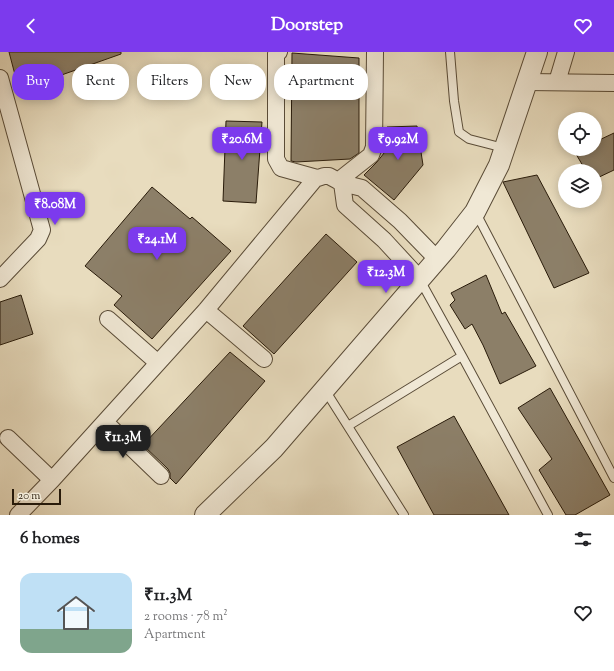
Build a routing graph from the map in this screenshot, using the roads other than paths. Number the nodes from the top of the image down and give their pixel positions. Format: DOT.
graph roads {
  1 [pos="279,52"];
  2 [pos="375,52"];
  3 [pos="450,52"];
  4 [pos="537,52"];
  5 [pos="566,52"];
  6 [pos="0,78"];
  7 [pos="527,82"];
  8 [pos="557,82"];
  9 [pos="614,83"];
  10 [pos="505,148"];
  11 [pos="317,178"];
  12 [pos="340,182"];
  13 [pos="475,212"];
  14 [pos="437,259"];
  15 [pos="0,279"];
  16 [pos="420,279"];
  17 [pos="206,310"];
  18 [pos="108,319"];
  19 [pos="462,356"];
  20 [pos="264,359"];
  21 [pos="158,363"];
  22 [pos="325,389"];
  23 [pos="105,422"];
  24 [pos="348,426"];
  25 [pos="8,438"];
  26 [pos="161,476"];
  27 [pos="614,478"];
  28 [pos="52,480"];
  29 [pos="18,515"];
  30 [pos="205,515"];
  31 [pos="404,515"];
  32 [pos="548,515"];
  1 -- 11 [label="street"];
  2 -- 12 [label="street"];
  3 -- 10 [label="lane"];
  4 -- 7 [label="street"];
  5 -- 8 [label="street"];
  6 -- 15 [label="street"];
  7 -- 8 [label="street"];
  7 -- 10 [label="street"];
  8 -- 9 [label="street"];
  10 -- 13 [label="street"];
  11 -- 12 [label="street"];
  11 -- 17 [label="street"];
  12 -- 14 [label="street"];
  12 -- 16 [label="street"];
  13 -- 14 [label="street"];
  13 -- 27 [label="lane"];
  14 -- 16 [label="street"];
  16 -- 19 [label="lane"];
  16 -- 22 [label="street"];
  17 -- 20 [label="street"];
  17 -- 21 [label="street"];
  18 -- 21 [label="street"];
  19 -- 24 [label="lane"];
  19 -- 32 [label="lane"];
  21 -- 23 [label="street"];
  22 -- 24 [label="lane"];
  22 -- 30 [label="street"];
  23 -- 26 [label="street"];
  23 -- 28 [label="street"];
  24 -- 31 [label="lane"];
  25 -- 28 [label="street"];
  28 -- 29 [label="street"];
}
